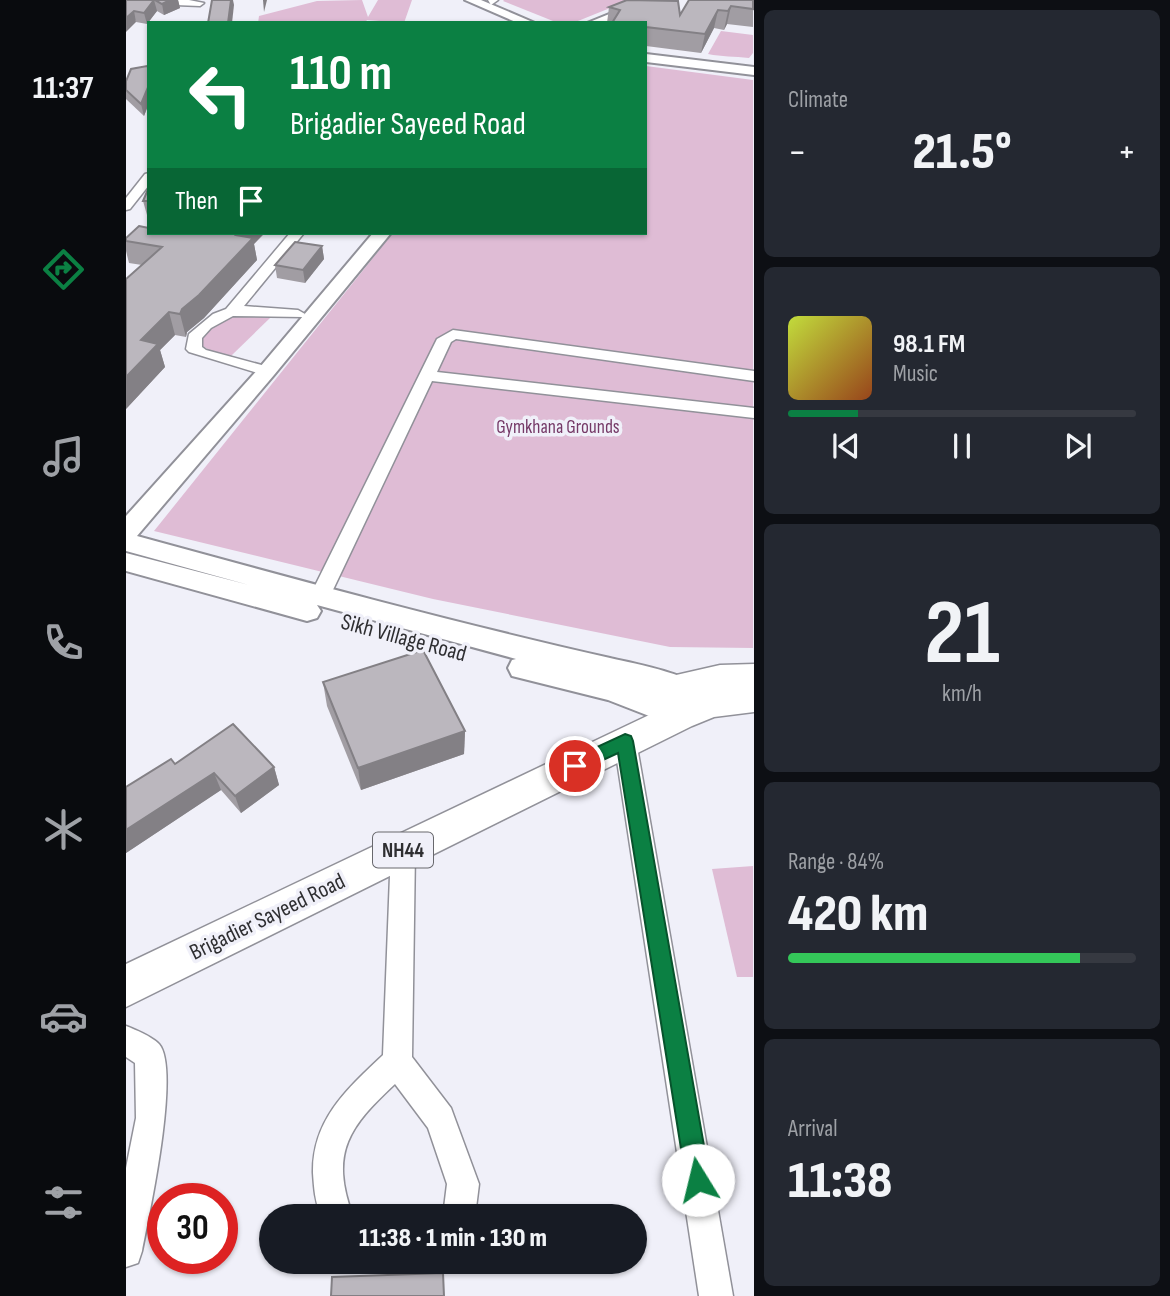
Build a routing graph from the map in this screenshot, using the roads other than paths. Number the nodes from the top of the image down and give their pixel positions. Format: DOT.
graph roads {
  1 [pos="126,0"];
  2 [pos="471,0"];
  3 [pos="644,0"];
  4 [pos="655,0"];
  5 [pos="490,1"];
  6 [pos="199,5"];
  7 [pos="524,21"];
  8 [pos="535,21"];
  9 [pos="588,21"];
  10 [pos="598,21"];
  11 [pos="647,60"];
  12 [pos="754,74"];
  13 [pos="147,180"];
  14 [pos="131,205"];
  15 [pos="296,235"];
  16 [pos="367,235"];
  17 [pos="380,235"];
  18 [pos="233,310"];
  19 [pos="298,314"];
  20 [pos="261,369"];
  21 [pos="428,376"];
  22 [pos="754,376"];
  23 [pos="754,414"];
  24 [pos="126,514"];
  25 [pos="126,532"];
  26 [pos="126,542"];
  27 [pos="126,562"];
  28 [pos="321,594"];
  29 [pos="754,677"];
  30 [pos="754,699"];
  31 [pos="688,702"];
  32 [pos="625,741"];
  33 [pos="403,850"];
  34 [pos="126,986"];
  35 [pos="126,1040"];
  36 [pos="397,1062"];
  37 [pos="332,1204"];
  38 [pos="460,1204"];
  39 [pos="126,1251"];
  40 [pos="716,1296"];
  1 -- 6 [label="street"];
  2 -- 7 [label="main road"];
  3 -- 9 [label="main road"];
  4 -- 10 [label="main road"];
  5 -- 8 [label="main road"];
  11 -- 12 [label="main road"];
  13 -- 14 [label="street"];
  15 -- 18 [label="street"];
  16 -- 19 [label="main road"];
  17 -- 20 [label="main road"];
  18 -- 19 [label="street"];
  18 -- 20 [label="street"];
  19 -- 20 [label="main road"];
  20 -- 24 [label="main road"];
  20 -- 25 [label="main road"];
  21 -- 22 [label="street"];
  21 -- 23 [label="street"];
  21 -- 28 [label="street"];
  26 -- 28 [label="main road"];
  27 -- 31 [label="main road, Sikh Village Road"];
  28 -- 31 [label="main road"];
  29 -- 31 [label="highway, NH44"];
  30 -- 31 [label="highway, Brigadier Sayeed Road / NH44"];
  31 -- 32 [label="highway, Brigadier Sayeed Road / NH44"];
  32 -- 33 [label="highway, Brigadier Sayeed Road / NH44"];
  32 -- 40 [label="street"];
  33 -- 34 [label="highway, Brigadier Sayeed Road / NH44"];
  33 -- 36 [label="street"];
  35 -- 39 [label="street"];
  36 -- 37 [label="street"];
  36 -- 38 [label="street"];
}
